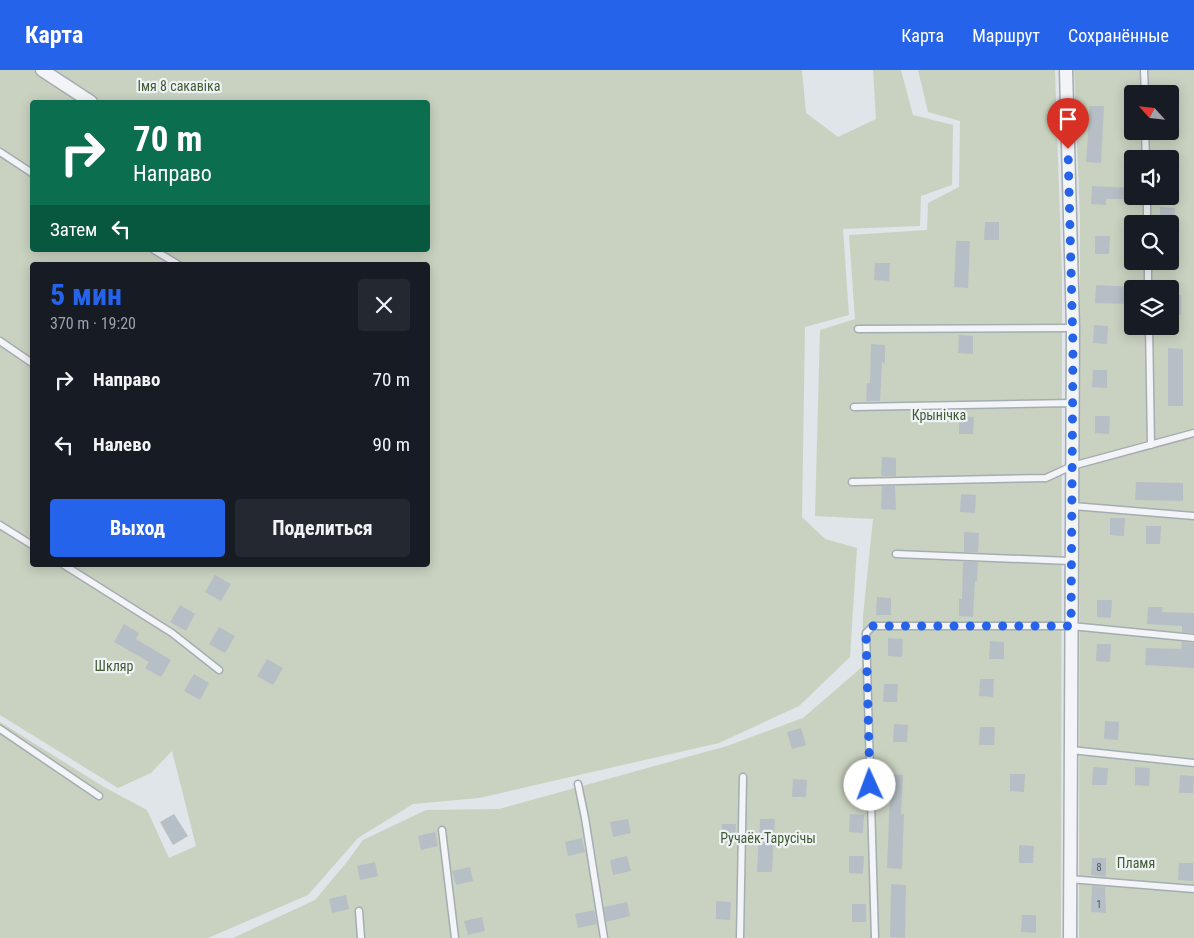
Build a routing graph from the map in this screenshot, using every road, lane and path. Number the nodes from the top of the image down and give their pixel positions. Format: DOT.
graph roads {
  1 [pos="42,70"];
  2 [pos="1066,70"];
  3 [pos="1144,70"];
  4 [pos="1145,85"];
  5 [pos="87,100"];
  6 [pos="0,152"];
  7 [pos="30,172"];
  8 [pos="157,252"];
  9 [pos="174,262"];
  10 [pos="1073,328"];
  11 [pos="858,329"];
  12 [pos="1149,335"];
  13 [pos="0,341"];
  14 [pos="30,362"];
  15 [pos="1073,403"];
  16 [pos="854,407"];
  17 [pos="1194,433"];
  18 [pos="1151,445"];
  19 [pos="1072,466"];
  20 [pos="852,482"];
  21 [pos="1073,506"];
  22 [pos="1194,516"];
  23 [pos="0,525"];
  24 [pos="30,544"];
  25 [pos="896,554"];
  26 [pos="1071,561"];
  27 [pos="67,567"];
  28 [pos="1071,626"];
  29 [pos="1194,638"];
  30 [pos="219,670"];
  31 [pos="0,729"];
  32 [pos="1070,750"];
  33 [pos="1194,763"];
  34 [pos="744,777"];
  35 [pos="578,784"];
  36 [pos="99,796"];
  37 [pos="442,830"];
  38 [pos="1070,879"];
  39 [pos="1194,889"];
  40 [pos="359,911"];
  41 [pos="361,938"];
  42 [pos="455,938"];
  43 [pos="604,938"];
  44 [pos="740,938"];
  45 [pos="875,938"];
  46 [pos="1070,938"];
  1 -- 5 [label="street"];
  2 -- 10 [label="street"];
  3 -- 4 [label="lane"];
  6 -- 7 [label="lane"];
  8 -- 9 [label="lane"];
  10 -- 11 [label="lane"];
  10 -- 15 [label="street"];
  12 -- 18 [label="lane"];
  13 -- 14 [label="lane"];
  15 -- 16 [label="lane"];
  15 -- 19 [label="street"];
  17 -- 18 [label="lane"];
  18 -- 19 [label="lane"];
  19 -- 20 [label="lane"];
  19 -- 21 [label="street"];
  21 -- 22 [label="lane"];
  21 -- 26 [label="street"];
  23 -- 24 [label="lane"];
  25 -- 26 [label="lane"];
  26 -- 28 [label="street"];
  27 -- 30 [label="lane"];
  28 -- 29 [label="lane"];
  28 -- 32 [label="street"];
  28 -- 45 [label="lane"];
  31 -- 36 [label="lane"];
  32 -- 33 [label="lane"];
  32 -- 38 [label="street"];
  34 -- 44 [label="lane"];
  35 -- 43 [label="lane"];
  37 -- 42 [label="lane"];
  38 -- 39 [label="lane"];
  38 -- 46 [label="street"];
  40 -- 41 [label="lane"];
}
